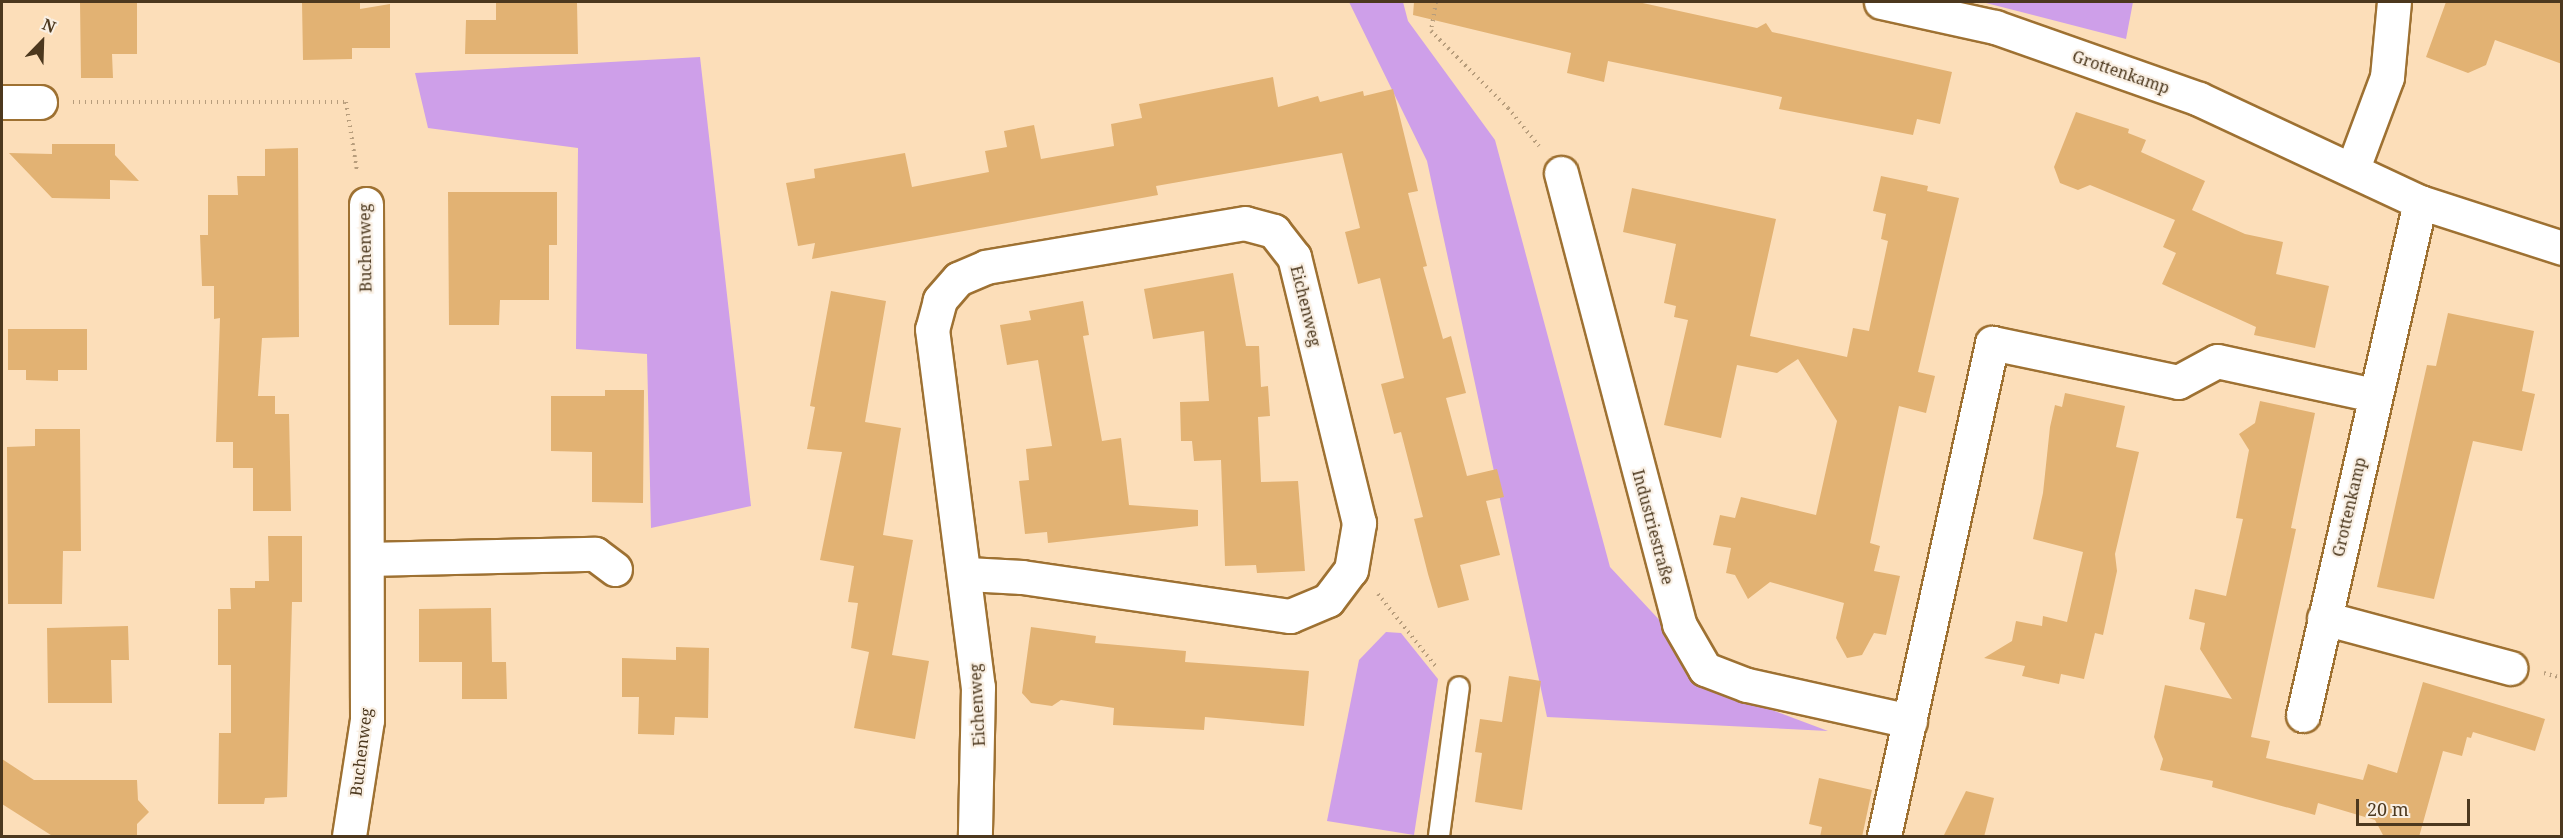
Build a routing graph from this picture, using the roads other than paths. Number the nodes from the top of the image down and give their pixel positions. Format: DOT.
graph roads {
  1 [pos="1881,2"];
  2 [pos="2394,2"];
  3 [pos="2,102"];
  4 [pos="40,102"];
  5 [pos="2353,168"];
  6 [pos="1561,173"];
  7 [pos="2420,202"];
  8 [pos="366,204"];
  9 [pos="2562,248"];
  10 [pos="2374,395"];
  11 [pos="367,559"];
  12 [pos="615,569"];
  13 [pos="966,574"];
  14 [pos="2324,618"];
  15 [pos="2510,668"];
  16 [pos="1459,687"];
  17 [pos="2303,715"];
  18 [pos="1910,721"];
  19 [pos="349,837"];
  20 [pos="975,837"];
  21 [pos="1439,837"];
  22 [pos="1884,837"];
  1 -- 5 [label="street, Grottenkamp"];
  2 -- 5 [label="street"];
  3 -- 4 [label="street"];
  5 -- 7 [label="street, Grottenkamp"];
  6 -- 18 [label="street, Industriestraße"];
  7 -- 9 [label="street, Grottenkamp"];
  7 -- 10 [label="street, Grottenkamp"];
  8 -- 11 [label="street, Buchenweg"];
  10 -- 14 [label="street, Grottenkamp"];
  10 -- 18 [label="street"];
  11 -- 12 [label="street"];
  11 -- 19 [label="street, Buchenweg"];
  13 -- 13 [label="street, Eichenweg"];
  13 -- 20 [label="street, Eichenweg"];
  14 -- 15 [label="street"];
  14 -- 17 [label="street, Grottenkamp"];
  16 -- 21 [label="lane"];
  18 -- 22 [label="street"];
}
